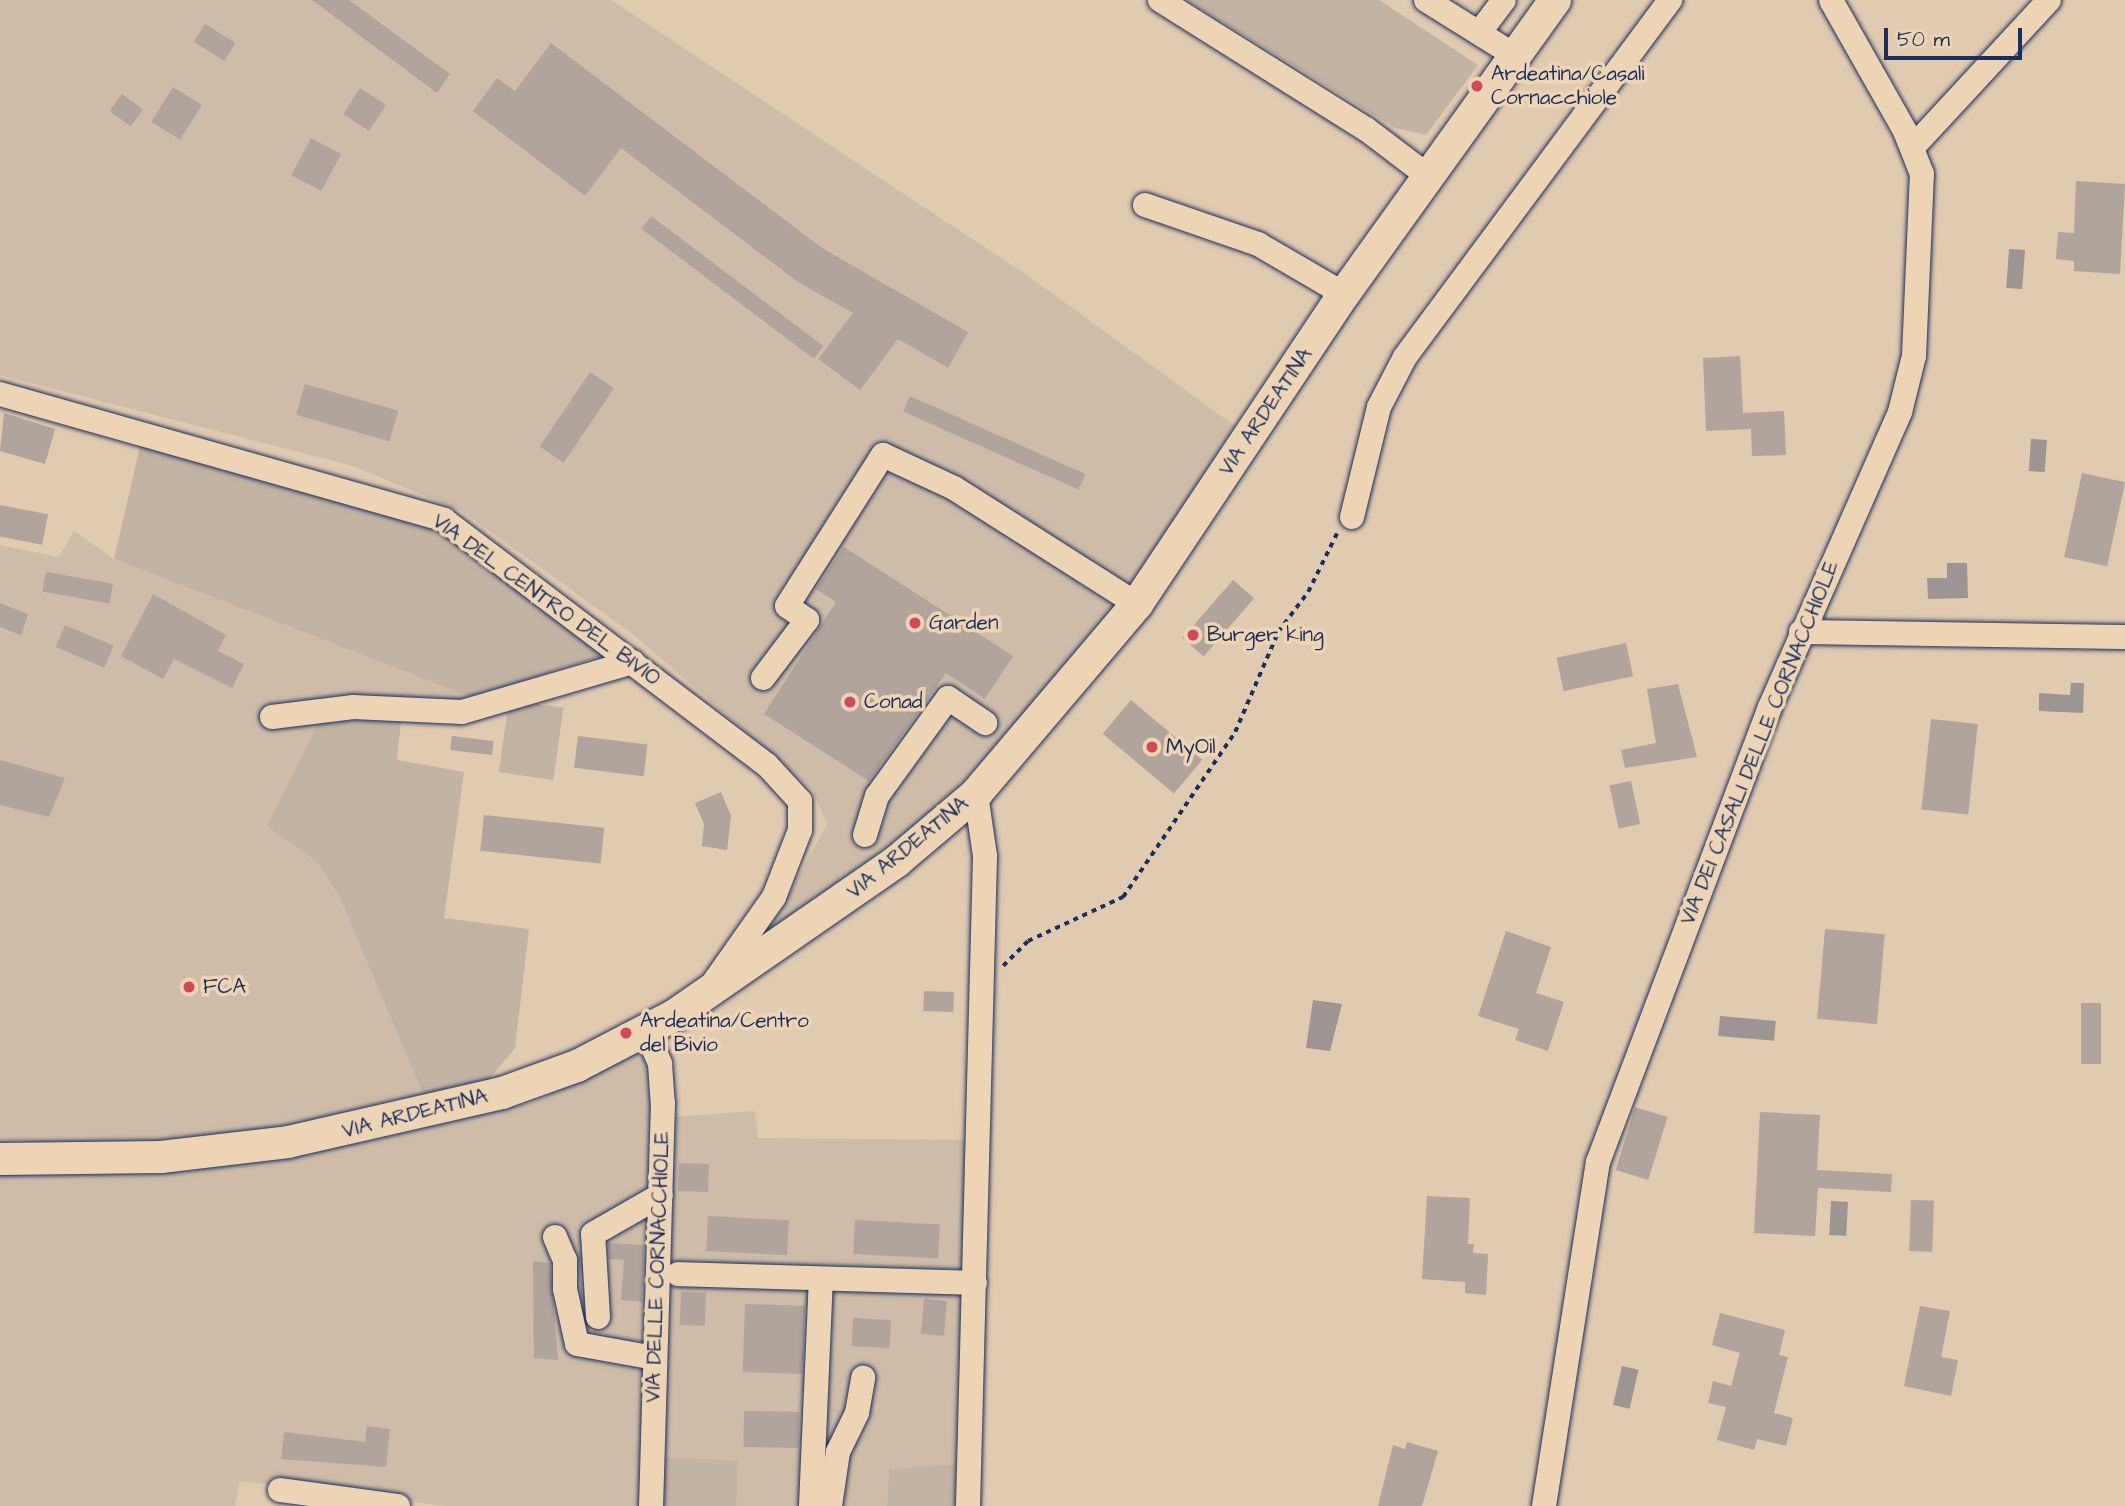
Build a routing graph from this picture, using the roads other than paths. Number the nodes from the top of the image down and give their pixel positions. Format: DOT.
graph roads {
  1 [pos="1160,0"];
  2 [pos="1426,0"];
  3 [pos="1504,0"];
  4 [pos="1555,0"];
  5 [pos="1670,0"];
  6 [pos="1831,0"];
  7 [pos="2049,0"];
  8 [pos="1479,33"];
  9 [pos="1514,55"];
  10 [pos="1913,147"];
  11 [pos="1428,176"];
  12 [pos="1145,205"];
  13 [pos="1344,294"];
  14 [pos="0,394"];
  15 [pos="1352,517"];
  16 [pos="1136,604"];
  17 [pos="1801,632"];
  18 [pos="2125,637"];
  19 [pos="633,662"];
  20 [pos="763,678"];
  21 [pos="272,717"];
  22 [pos="985,723"];
  23 [pos="975,794"];
  24 [pos="865,835"];
  25 [pos="704,997"];
  26 [pos="646,1031"];
  27 [pos="0,1159"];
  28 [pos="660,1195"];
  29 [pos="555,1237"];
  30 [pos="678,1274"];
  31 [pos="821,1279"];
  32 [pos="975,1283"];
  33 [pos="598,1317"];
  34 [pos="655,1358"];
  35 [pos="863,1378"];
  36 [pos="280,1490"];
  37 [pos="398,1506"];
  38 [pos="651,1506"];
  39 [pos="811,1506"];
  40 [pos="830,1506"];
  41 [pos="968,1506"];
  42 [pos="1544,1506"];
  1 -- 11 [label="street"];
  2 -- 8 [label="street"];
  3 -- 8 [label="street"];
  4 -- 9 [label="main road, VIA ARDEATINA"];
  5 -- 15 [label="street"];
  6 -- 10 [label="street, VIA DEI CASALI DELLE CORNACCHIOLE"];
  7 -- 10 [label="street"];
  8 -- 9 [label="street"];
  9 -- 11 [label="main road, VIA ARDEATINA"];
  10 -- 17 [label="street, VIA DEI CASALI DELLE CORNACCHIOLE"];
  11 -- 13 [label="main road, VIA ARDEATINA"];
  12 -- 13 [label="street"];
  13 -- 16 [label="main road, VIA ARDEATINA"];
  14 -- 19 [label="street, VIA DEL CENTRO DEL BIVIO"];
  16 -- 20 [label="street"];
  16 -- 23 [label="main road, VIA ARDEATINA"];
  17 -- 18 [label="street"];
  17 -- 42 [label="street, VIA DEI CASALI DELLE CORNACCHIOLE"];
  19 -- 21 [label="street"];
  19 -- 25 [label="street, VIA DEL CENTRO DEL BIVIO"];
  22 -- 24 [label="street"];
  23 -- 25 [label="main road, VIA ARDEATINA"];
  23 -- 32 [label="street"];
  25 -- 26 [label="main road, VIA ARDEATINA"];
  26 -- 27 [label="main road, VIA ARDEATINA"];
  26 -- 28 [label="street, VIA DELLE CORNACCHIOLE"];
  28 -- 33 [label="street"];
  28 -- 34 [label="street, VIA DELLE CORNACCHIOLE"];
  29 -- 34 [label="street"];
  30 -- 31 [label="street"];
  31 -- 32 [label="street"];
  31 -- 39 [label="street"];
  32 -- 41 [label="street"];
  34 -- 38 [label="street, VIA DELLE CORNACCHIOLE"];
  35 -- 40 [label="street"];
  36 -- 37 [label="street"];
}
